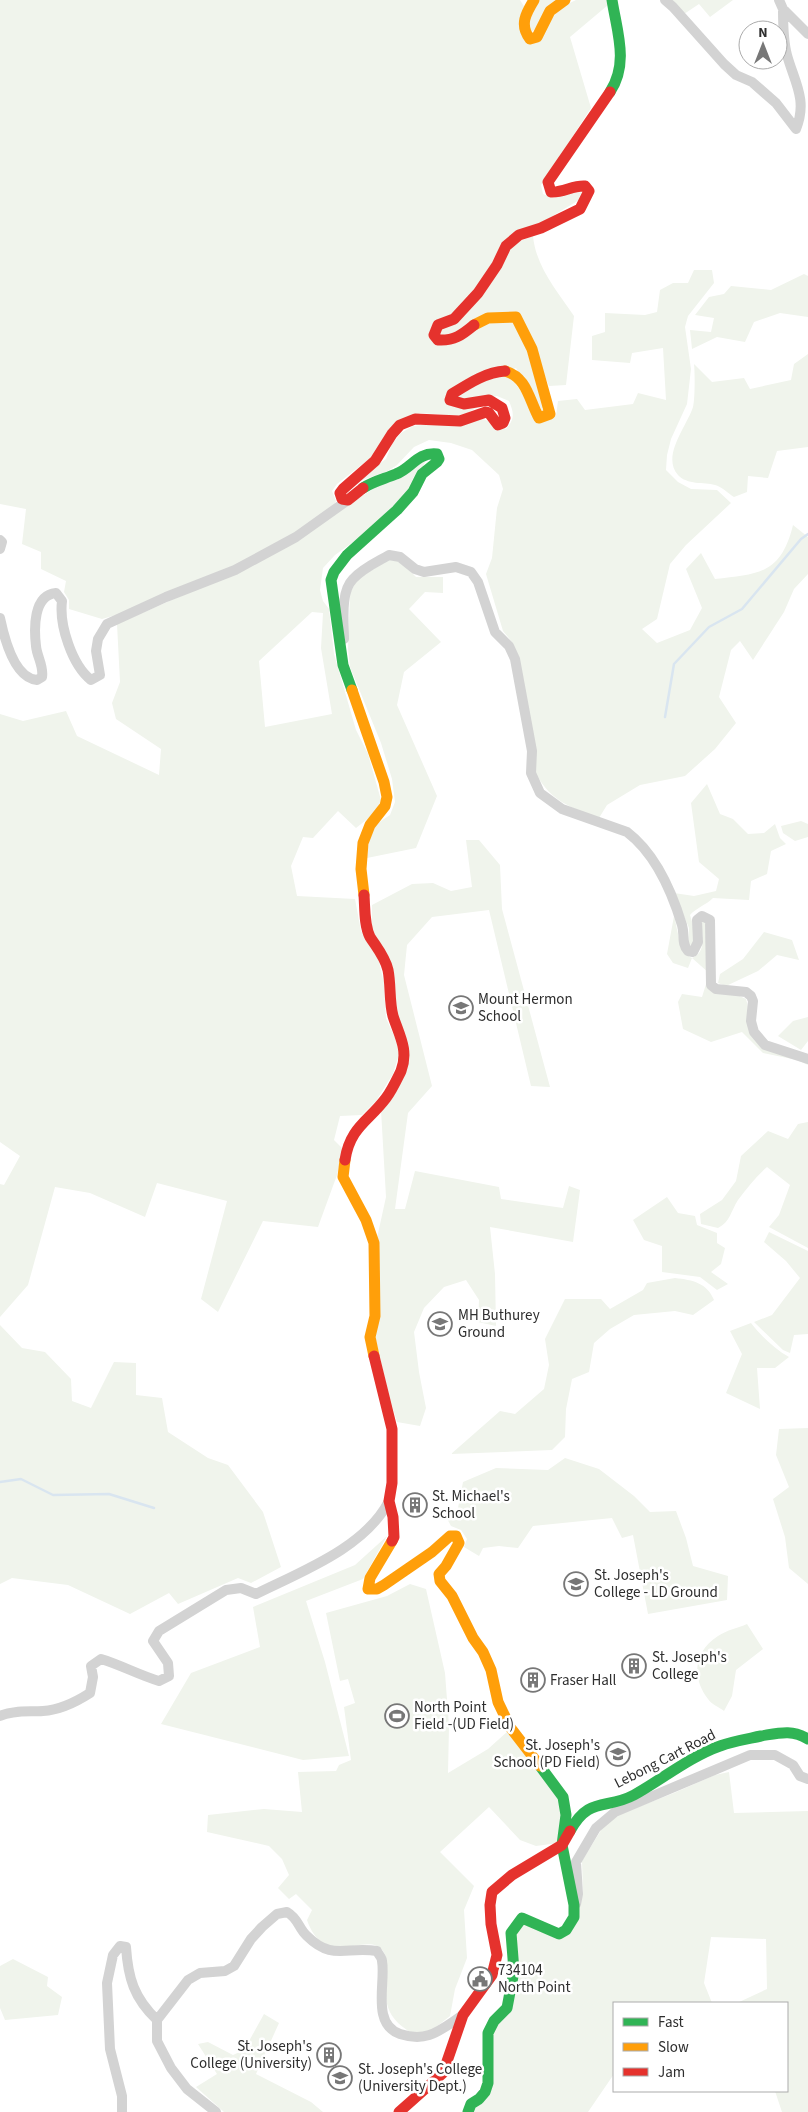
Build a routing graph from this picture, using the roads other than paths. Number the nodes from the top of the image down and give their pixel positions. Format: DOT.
graph roads {
  1 [pos="534,0"];
  2 [pos="565,0"];
  3 [pos="612,0"];
  4 [pos="664,0"];
  5 [pos="781,4"];
  6 [pos="808,34"];
  7 [pos="348,500"];
  8 [pos="0,540"];
  9 [pos="0,549"];
  10 [pos="0,618"];
  11 [pos="344,665"];
  12 [pos="808,1059"];
  13 [pos="389,1501"];
  14 [pos="0,1716"];
  15 [pos="808,1739"];
  16 [pos="808,1779"];
  17 [pos="562,1845"];
  18 [pos="574,1917"];
  19 [pos="463,2015"];
  20 [pos="157,2020"];
  21 [pos="122,2112"];
  22 [pos="216,2112"];
  23 [pos="400,2112"];
  24 [pos="468,2112"];
  1 -- 2 [label="main road"];
  3 -- 7 [label="main road"];
  4 -- 5 [label="street"];
  5 -- 6 [label="street"];
  7 -- 10 [label="street"];
  7 -- 11 [label="main road"];
  8 -- 9 [label="street"];
  11 -- 12 [label="street"];
  11 -- 13 [label="main road"];
  13 -- 14 [label="street"];
  13 -- 17 [label="main road"];
  15 -- 17 [label="main road, Lebong Cart Road"];
  16 -- 18 [label="street"];
  17 -- 18 [label="main road"];
  17 -- 19 [label="main road, Lebong Cart Road"];
  18 -- 24 [label="main road"];
  19 -- 20 [label="street"];
  19 -- 23 [label="main road, Lebong Cart Road"];
  20 -- 21 [label="street"];
  20 -- 22 [label="street"];
}
